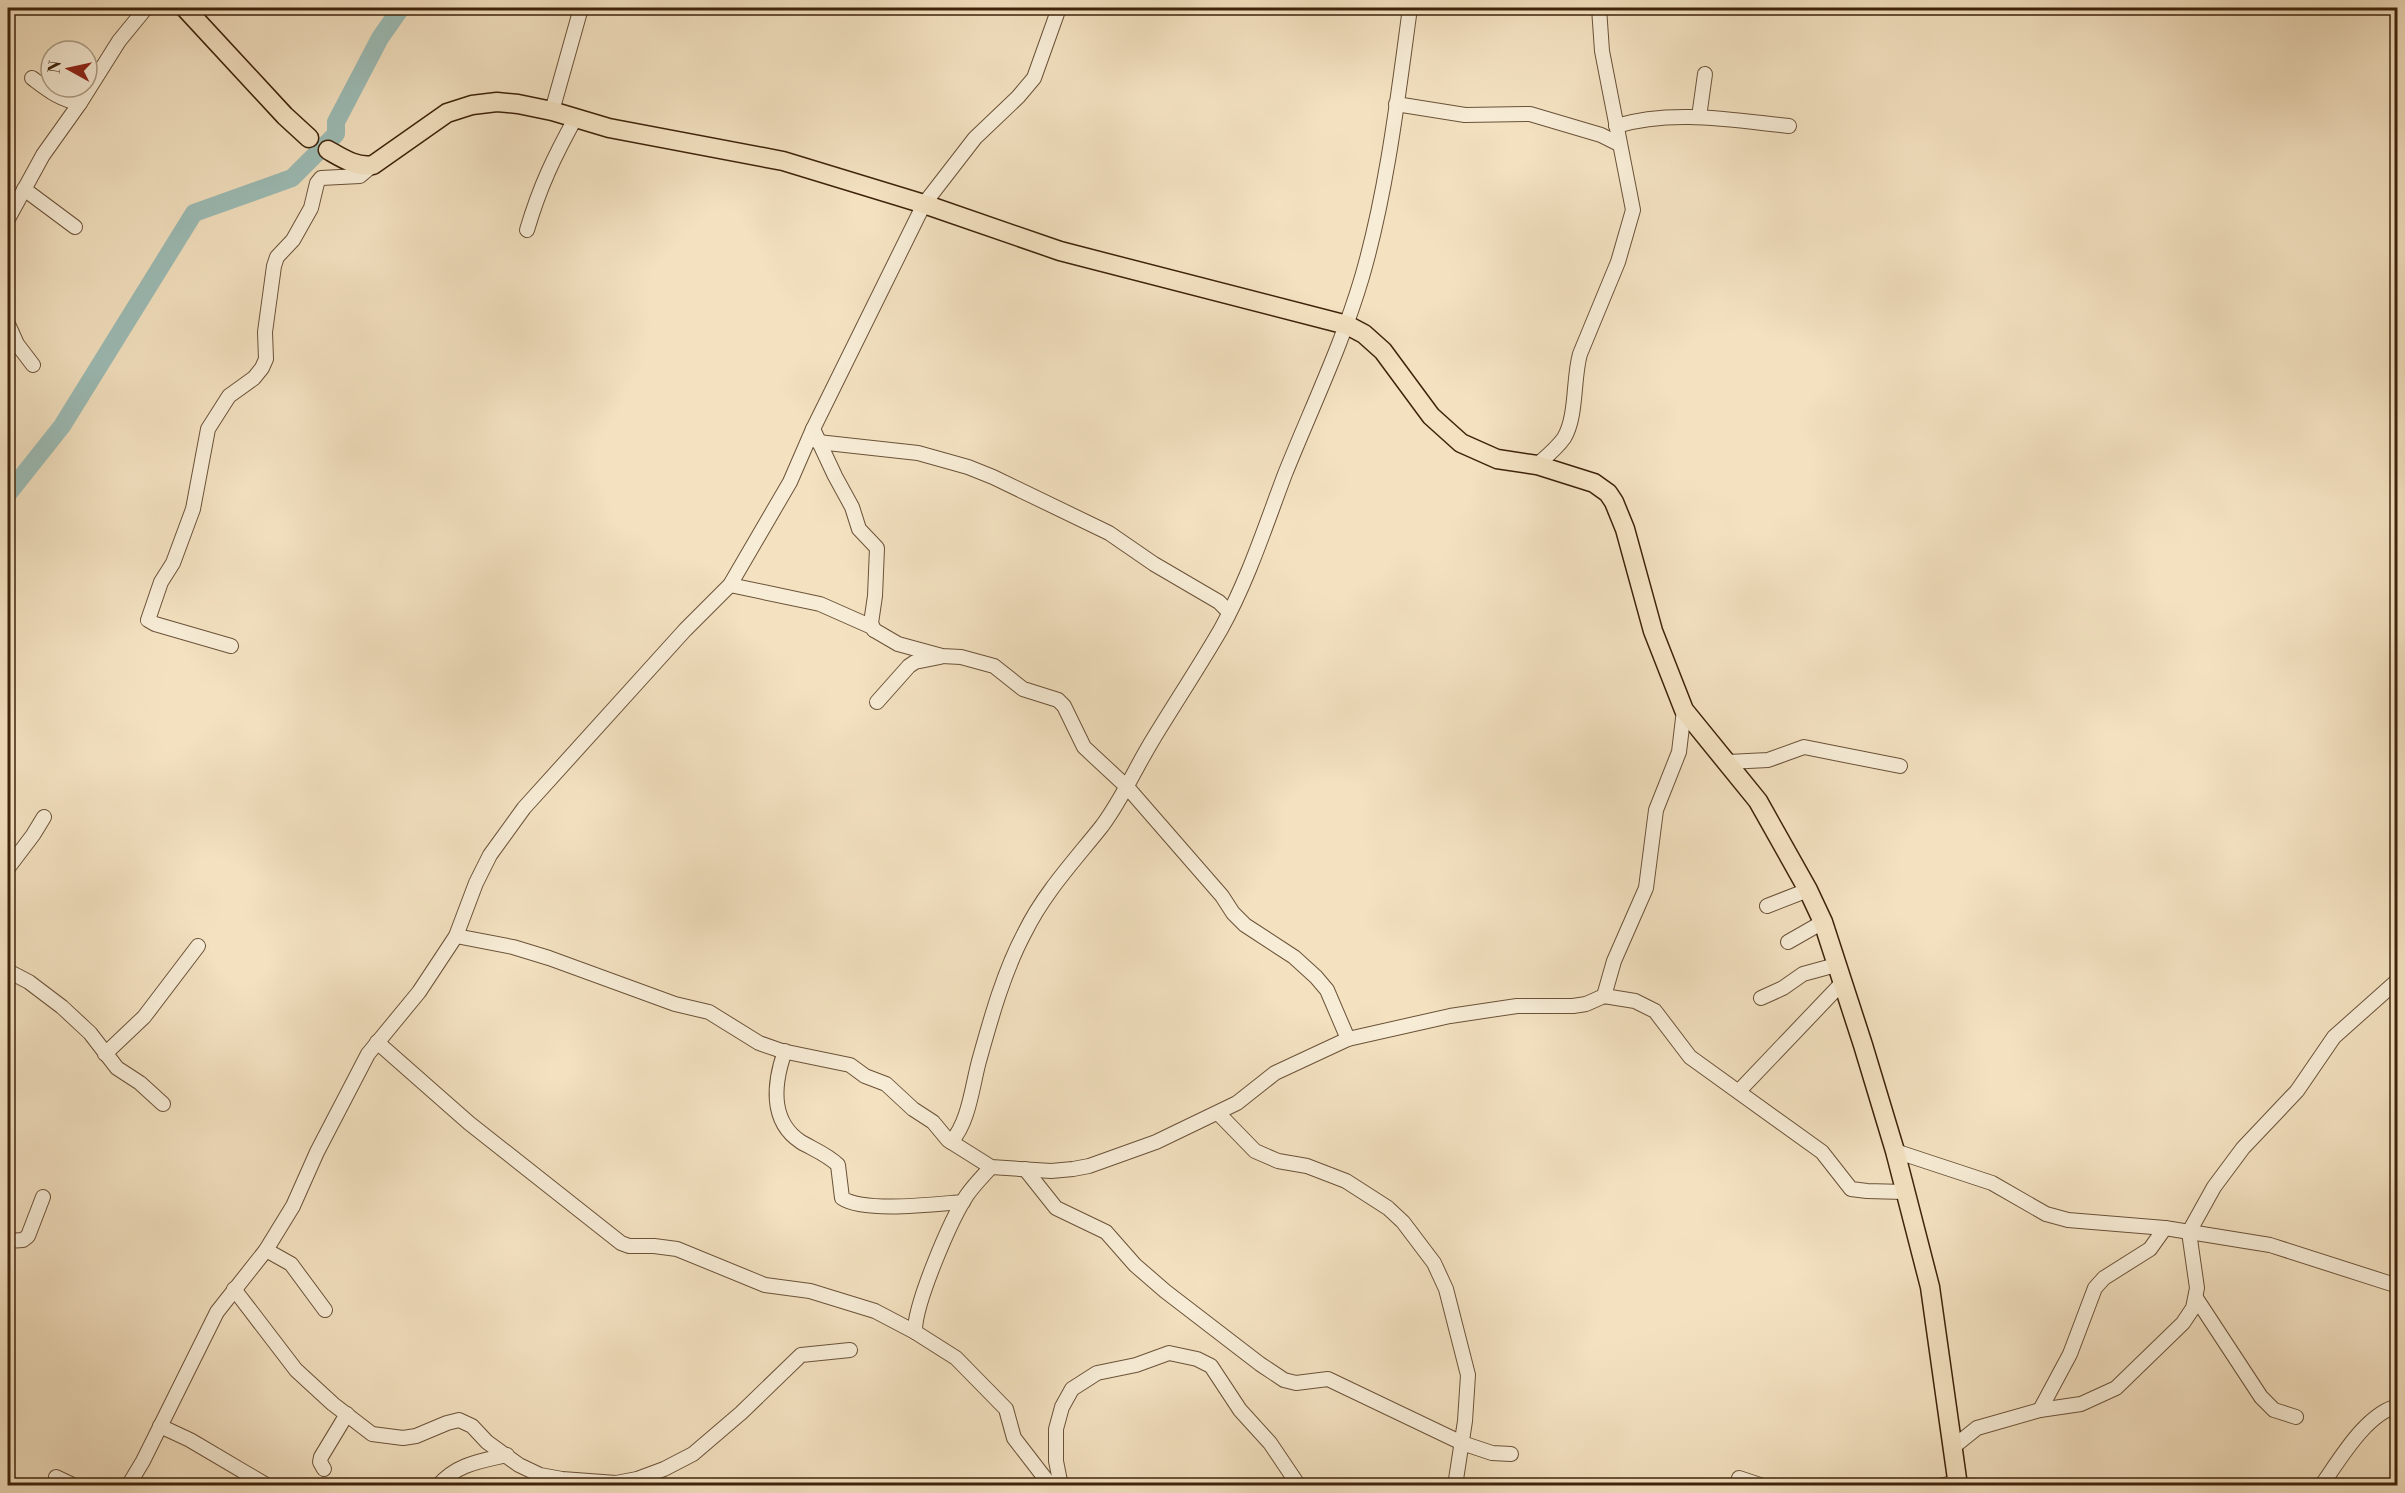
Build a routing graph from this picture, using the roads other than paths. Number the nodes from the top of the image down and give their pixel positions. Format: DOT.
graph roads {
  1 [pos="146,8"];
  2 [pos="185,8"];
  3 [pos="581,8"];
  4 [pos="1059,8"];
  5 [pos="1410,8"];
  6 [pos="1599,8"];
  7 [pos="1705,75"];
  8 [pos="32,78"];
  9 [pos="80,103"];
  10 [pos="1396,104"];
  11 [pos="552,111"];
  12 [pos="576,117"];
  13 [pos="1699,117"];
  14 [pos="1616,126"];
  15 [pos="1789,126"];
  16 [pos="309,138"];
  17 [pos="1619,144"];
  18 [pos="328,150"];
  19 [pos="373,165"];
  20 [pos="24,189"];
  21 [pos="924,204"];
  22 [pos="8,219"];
  23 [pos="75,226"];
  24 [pos="527,230"];
  25 [pos="8,324"];
  26 [pos="1347,325"];
  27 [pos="33,365"];
  28 [pos="816,436"];
  29 [pos="1537,465"];
  30 [pos="730,585"];
  31 [pos="1229,612"];
  32 [pos="874,630"];
  33 [pos="231,646"];
  34 [pos="942,656"];
  35 [pos="878,702"];
  36 [pos="1684,711"];
  37 [pos="1728,762"];
  38 [pos="1900,766"];
  39 [pos="1128,788"];
  40 [pos="44,817"];
  41 [pos="8,867"];
  42 [pos="1808,890"];
  43 [pos="1767,906"];
  44 [pos="1822,922"];
  45 [pos="456,936"];
  46 [pos="1788,942"];
  47 [pos="198,946"];
  48 [pos="1836,965"];
  49 [pos="8,971"];
  50 [pos="2397,980"];
  51 [pos="1842,983"];
  52 [pos="1604,996"];
  53 [pos="1761,998"];
  54 [pos="1348,1039"];
  55 [pos="377,1042"];
  56 [pos="785,1051"];
  57 [pos="105,1054"];
  58 [pos="1739,1091"];
  59 [pos="163,1104"];
  60 [pos="1219,1114"];
  61 [pos="951,1142"];
  62 [pos="1894,1151"];
  63 [pos="991,1167"];
  64 [pos="1025,1169"];
  65 [pos="1904,1192"];
  66 [pos="43,1197"];
  67 [pos="963,1202"];
  68 [pos="2165,1228"];
  69 [pos="2188,1232"];
  70 [pos="8,1241"];
  71 [pos="266,1250"];
  72 [pos="2397,1286"];
  73 [pos="234,1289"];
  74 [pos="2196,1298"];
  75 [pos="325,1310"];
  76 [pos="915,1332"];
  77 [pos="850,1350"];
  78 [pos="2397,1407"];
  79 [pos="2040,1410"];
  80 [pos="347,1414"];
  81 [pos="2296,1417"];
  82 [pos="160,1426"];
  83 [pos="1462,1443"];
  84 [pos="1952,1448"];
  85 [pos="1511,1454"];
  86 [pos="507,1455"];
  87 [pos="324,1469"];
  88 [pos="56,1477"];
  89 [pos="1739,1478"];
  90 [pos="1958,1484"];
  91 [pos="75,1485"];
  92 [pos="128,1485"];
  93 [pos="268,1485"];
  94 [pos="438,1485"];
  95 [pos="1051,1485"];
  96 [pos="1061,1485"];
  97 [pos="1299,1485"];
  98 [pos="1455,1485"];
  99 [pos="1763,1485"];
  100 [pos="1939,1485"];
  101 [pos="2321,1485"];
  1 -- 9 [label="street"];
  2 -- 16 [label="main road"];
  3 -- 11 [label="street"];
  4 -- 21 [label="street"];
  5 -- 10 [label="street"];
  6 -- 14 [label="street"];
  7 -- 13 [label="street"];
  8 -- 9 [label="street"];
  9 -- 20 [label="street"];
  10 -- 17 [label="street"];
  10 -- 26 [label="street"];
  11 -- 12 [label="main road"];
  11 -- 19 [label="main road"];
  12 -- 21 [label="main road"];
  12 -- 24 [label="street"];
  13 -- 14 [label="street"];
  13 -- 15 [label="street"];
  14 -- 17 [label="street"];
  16 -- 18 [label="street"];
  17 -- 29 [label="street"];
  18 -- 19 [label="main road"];
  19 -- 33 [label="street"];
  20 -- 22 [label="street"];
  20 -- 23 [label="street"];
  21 -- 26 [label="main road"];
  21 -- 28 [label="street"];
  25 -- 27 [label="street"];
  26 -- 29 [label="main road"];
  26 -- 31 [label="street"];
  28 -- 30 [label="street"];
  28 -- 31 [label="street"];
  28 -- 32 [label="street"];
  29 -- 36 [label="main road"];
  30 -- 32 [label="street"];
  30 -- 45 [label="street"];
  31 -- 39 [label="street"];
  32 -- 34 [label="street"];
  34 -- 35 [label="street"];
  34 -- 39 [label="street"];
  36 -- 37 [label="main road"];
  36 -- 52 [label="street"];
  37 -- 38 [label="street"];
  37 -- 42 [label="main road"];
  39 -- 54 [label="street"];
  39 -- 61 [label="street"];
  40 -- 41 [label="street"];
  42 -- 43 [label="street"];
  42 -- 44 [label="main road"];
  44 -- 46 [label="street"];
  44 -- 48 [label="main road"];
  45 -- 55 [label="street"];
  45 -- 56 [label="street"];
  47 -- 57 [label="street"];
  48 -- 51 [label="main road"];
  48 -- 53 [label="street"];
  49 -- 57 [label="street"];
  50 -- 69 [label="street"];
  51 -- 58 [label="street"];
  51 -- 62 [label="main road"];
  52 -- 54 [label="street"];
  52 -- 58 [label="street"];
  54 -- 60 [label="street"];
  55 -- 71 [label="street"];
  55 -- 76 [label="street"];
  56 -- 61 [label="street"];
  56 -- 67 [label="street"];
  57 -- 59 [label="street"];
  58 -- 65 [label="street"];
  60 -- 64 [label="street"];
  60 -- 83 [label="street"];
  61 -- 63 [label="street"];
  62 -- 65 [label="main road"];
  62 -- 68 [label="street"];
  63 -- 64 [label="street"];
  63 -- 67 [label="street"];
  64 -- 83 [label="street"];
  65 -- 84 [label="main road"];
  66 -- 70 [label="street"];
  67 -- 76 [label="street"];
  68 -- 69 [label="street"];
  68 -- 79 [label="street"];
  69 -- 72 [label="street"];
  69 -- 74 [label="street"];
  71 -- 73 [label="street"];
  71 -- 75 [label="street"];
  73 -- 80 [label="street"];
  73 -- 82 [label="street"];
  74 -- 79 [label="street"];
  74 -- 81 [label="street"];
  76 -- 95 [label="street"];
  77 -- 86 [label="street"];
  78 -- 101 [label="street"];
  79 -- 84 [label="street"];
  80 -- 86 [label="street"];
  80 -- 87 [label="street"];
  82 -- 92 [label="street"];
  82 -- 93 [label="street"];
  83 -- 85 [label="street"];
  83 -- 98 [label="street"];
  84 -- 90 [label="main road"];
  86 -- 94 [label="street"];
  88 -- 91 [label="street"];
  89 -- 99 [label="street"];
  90 -- 100 [label="street"];
  96 -- 97 [label="street"];
}
